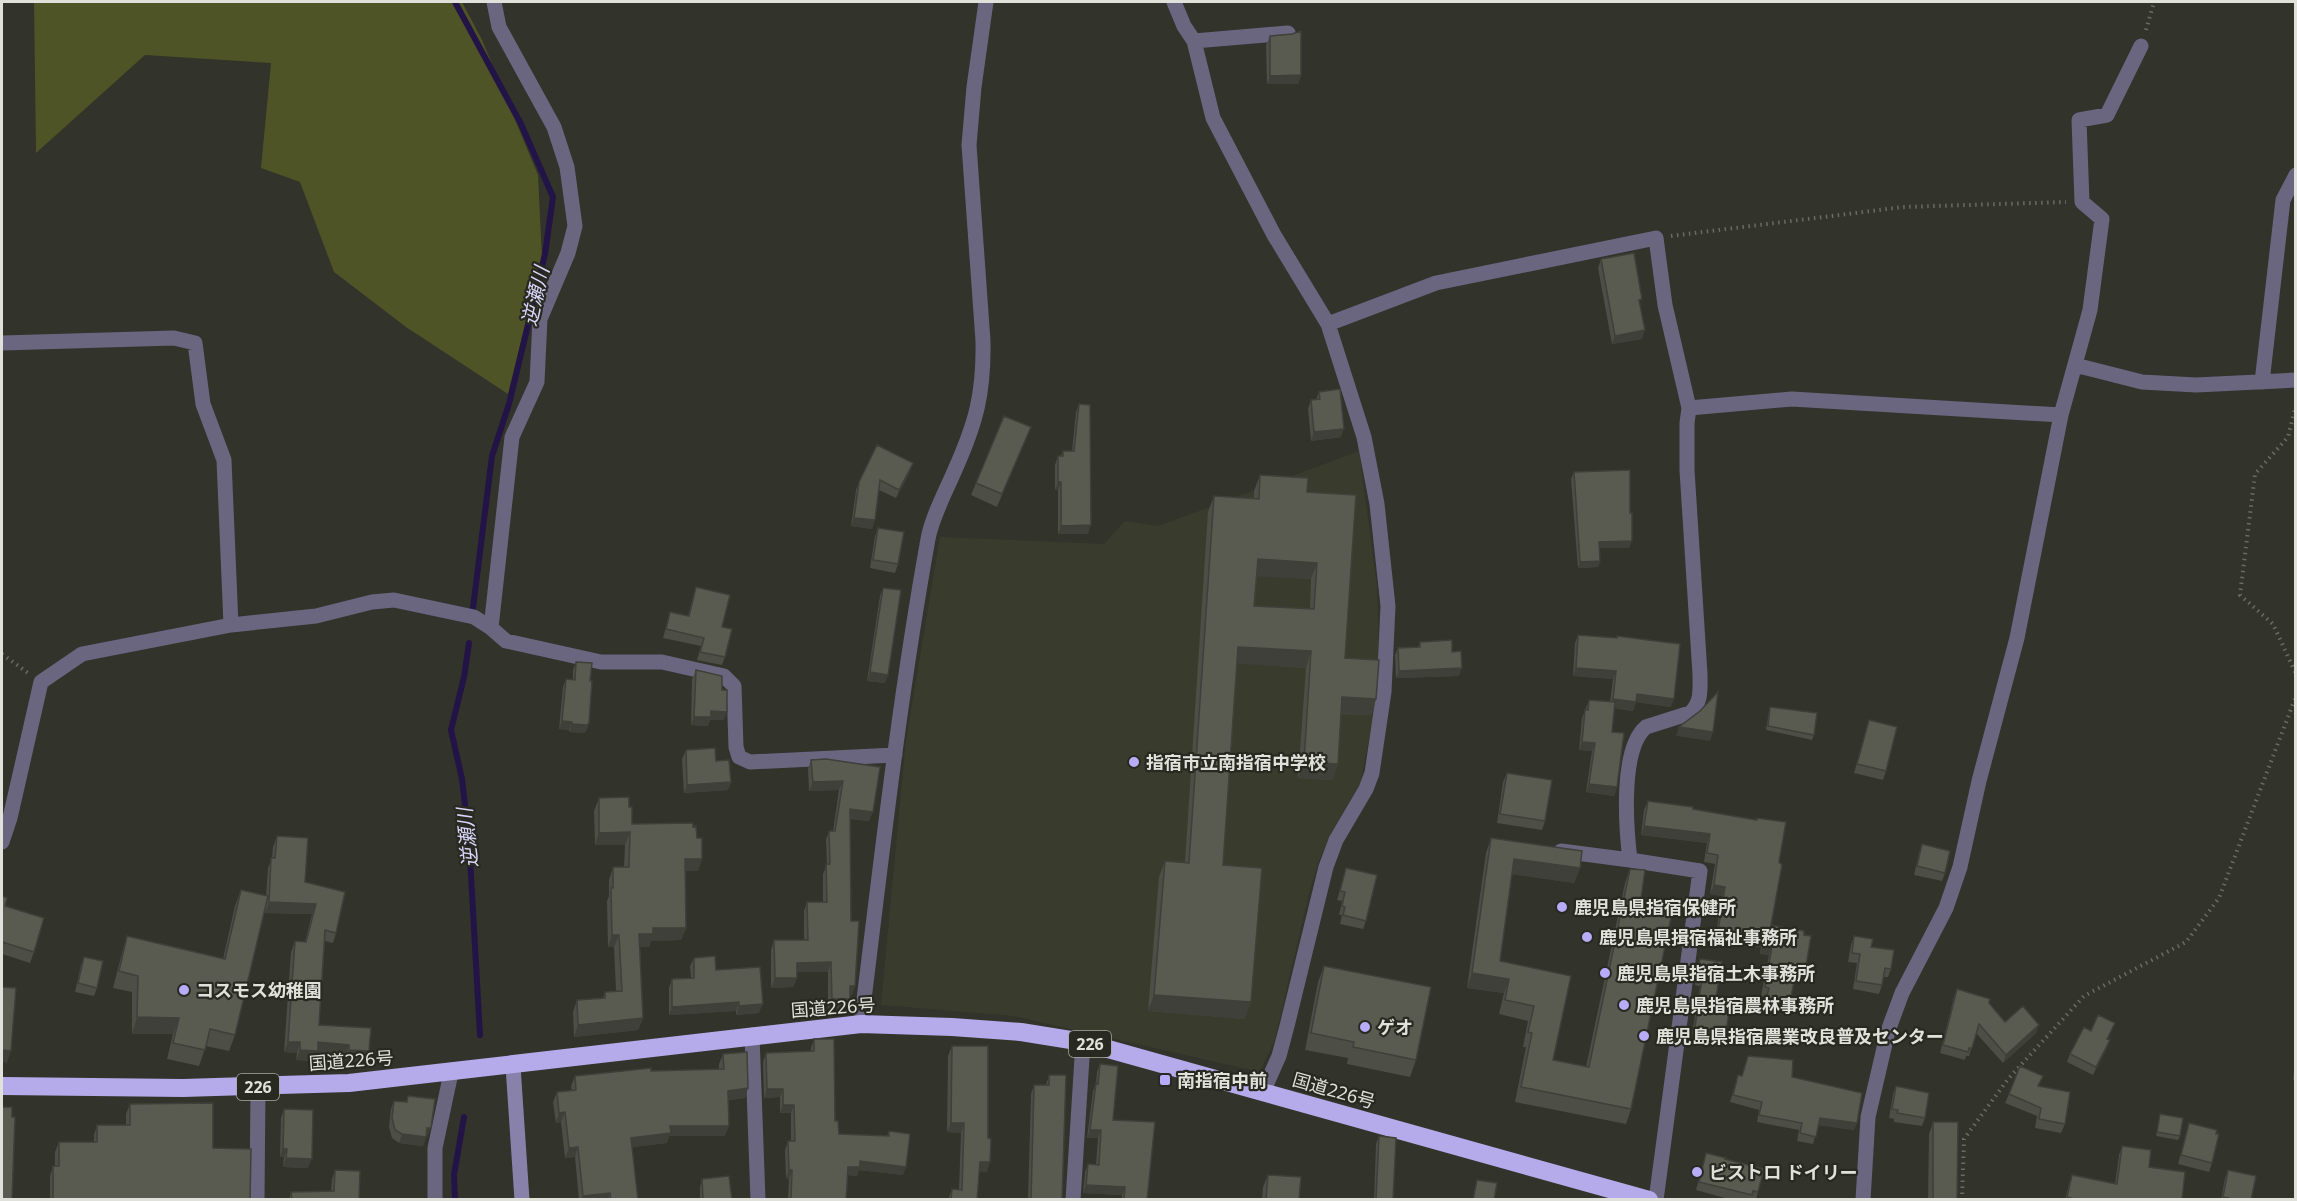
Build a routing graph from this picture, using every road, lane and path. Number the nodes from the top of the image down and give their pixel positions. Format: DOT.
graph roads {
  1 [pos="494,2"];
  2 [pos="986,2"];
  3 [pos="1174,2"];
  4 [pos="2154,2"];
  5 [pos="1288,33"];
  6 [pos="1194,41"];
  7 [pos="2141,46"];
  8 [pos="2295,175"];
  9 [pos="2082,202"];
  10 [pos="1656,238"];
  11 [pos="1328,324"];
  12 [pos="2,343"];
  13 [pos="2075,365"];
  14 [pos="2295,380"];
  15 [pos="2262,382"];
  16 [pos="2295,405"];
  17 [pos="1689,408"];
  18 [pos="2061,416"];
  19 [pos="231,625"];
  20 [pos="491,628"];
  21 [pos="2,654"];
  22 [pos="2295,674"];
  23 [pos="41,682"];
  24 [pos="2295,696"];
  25 [pos="895,755"];
  26 [pos="2,842"];
  27 [pos="1549,850"];
  28 [pos="1630,860"];
  29 [pos="861,1024"];
  30 [pos="752,1035"];
  31 [pos="1083,1042"];
  32 [pos="513,1066"];
  33 [pos="452,1073"];
  34 [pos="2,1086"];
  35 [pos="258,1087"];
  36 [pos="1263,1092"];
  37 [pos="256,1200"];
  38 [pos="435,1200"];
  39 [pos="522,1200"];
  40 [pos="758,1200"];
  41 [pos="1074,1200"];
  42 [pos="1649,1200"];
  43 [pos="1656,1200"];
  44 [pos="1863,1200"];
  45 [pos="1962,1200"];
  1 -- 20 [label="street"];
  2 -- 25 [label="street"];
  3 -- 6 [label="street"];
  4 -- 7 [label="path"];
  5 -- 6 [label="street"];
  6 -- 11 [label="street"];
  7 -- 9 [label="street"];
  8 -- 15 [label="street"];
  9 -- 10 [label="path"];
  9 -- 13 [label="street"];
  10 -- 11 [label="street"];
  10 -- 17 [label="street"];
  11 -- 36 [label="street"];
  12 -- 19 [label="street"];
  13 -- 15 [label="street"];
  13 -- 18 [label="street"];
  14 -- 15 [label="street"];
  16 -- 22 [label="path"];
  17 -- 18 [label="street"];
  17 -- 28 [label="street"];
  18 -- 44 [label="street"];
  19 -- 20 [label="street"];
  19 -- 23 [label="street"];
  20 -- 25 [label="street"];
  21 -- 23 [label="path"];
  23 -- 26 [label="street"];
  24 -- 45 [label="path"];
  25 -- 29 [label="street"];
  27 -- 28 [label="street"];
  28 -- 43 [label="street"];
  29 -- 30 [label="highway, 国道226号 / 226"];
  29 -- 31 [label="highway, 国道226号 / 226"];
  30 -- 32 [label="highway, 国道226号 / 226"];
  30 -- 40 [label="street"];
  31 -- 36 [label="highway, 国道226号 / 226"];
  31 -- 41 [label="street"];
  32 -- 33 [label="highway, 国道226号 / 226"];
  32 -- 39 [label="main road"];
  33 -- 35 [label="highway, 国道226号 / 226"];
  33 -- 38 [label="street"];
  34 -- 35 [label="highway, 国道226号 / 226"];
  35 -- 37 [label="street"];
  36 -- 42 [label="highway, 国道226号 / 226"];
}
